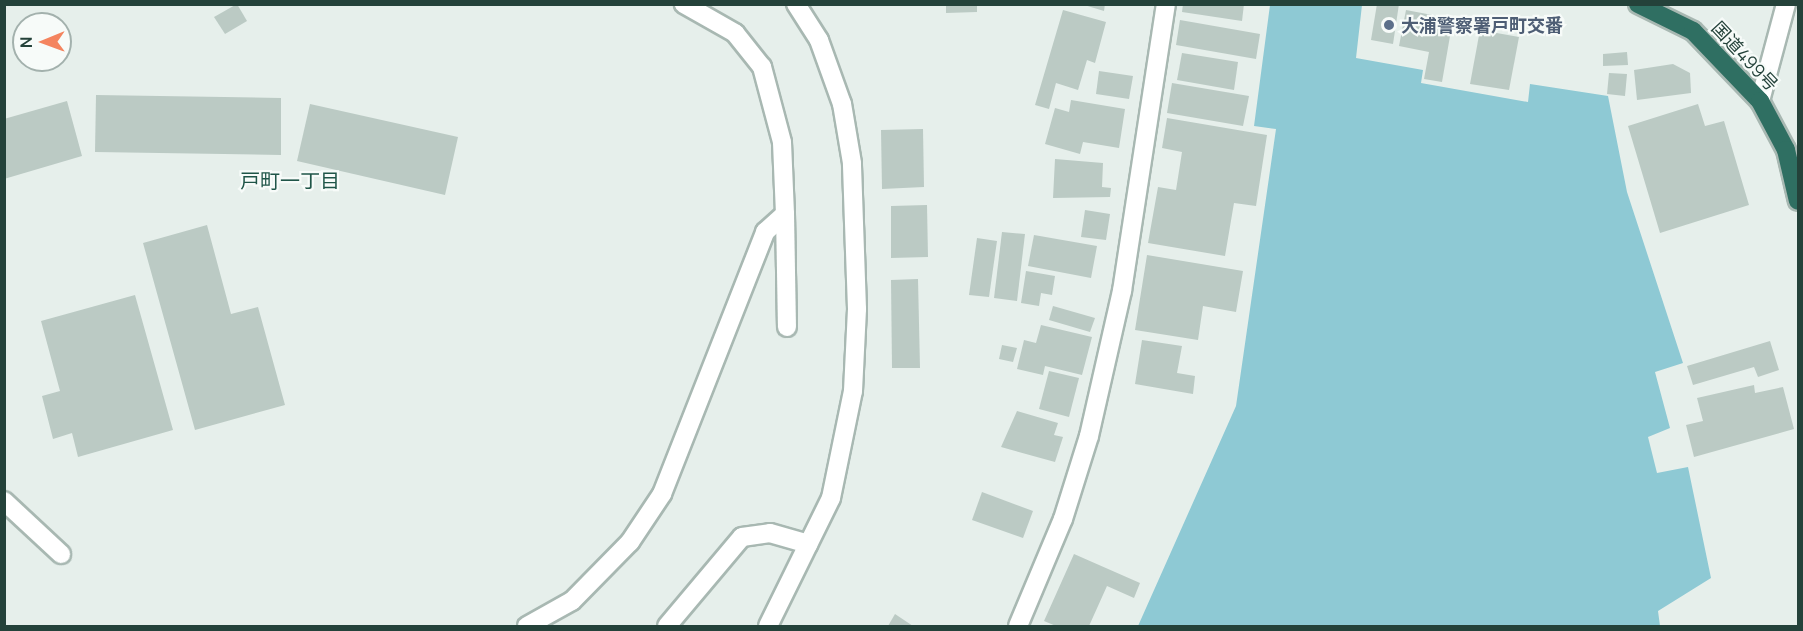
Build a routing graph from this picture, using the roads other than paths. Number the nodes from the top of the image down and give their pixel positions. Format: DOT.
graph roads {
  1 [pos="684,4"];
  2 [pos="796,4"];
  3 [pos="1166,4"];
  4 [pos="1638,4"];
  5 [pos="1786,4"];
  6 [pos="1760,101"];
  7 [pos="1798,201"];
  8 [pos="785,214"];
  9 [pos="787,327"];
  10 [pos="4,501"];
  11 [pos="808,544"];
  12 [pos="61,554"];
  13 [pos="527,627"];
  14 [pos="667,627"];
  15 [pos="768,627"];
  16 [pos="1018,627"];
  1 -- 8 [label="street"];
  2 -- 11 [label="street"];
  3 -- 16 [label="street"];
  4 -- 6 [label="highway, 国道499号"];
  5 -- 6 [label="street"];
  6 -- 7 [label="highway, 国道499号"];
  8 -- 9 [label="street"];
  8 -- 13 [label="street"];
  10 -- 12 [label="street"];
  11 -- 14 [label="street"];
  11 -- 15 [label="street"];
}
